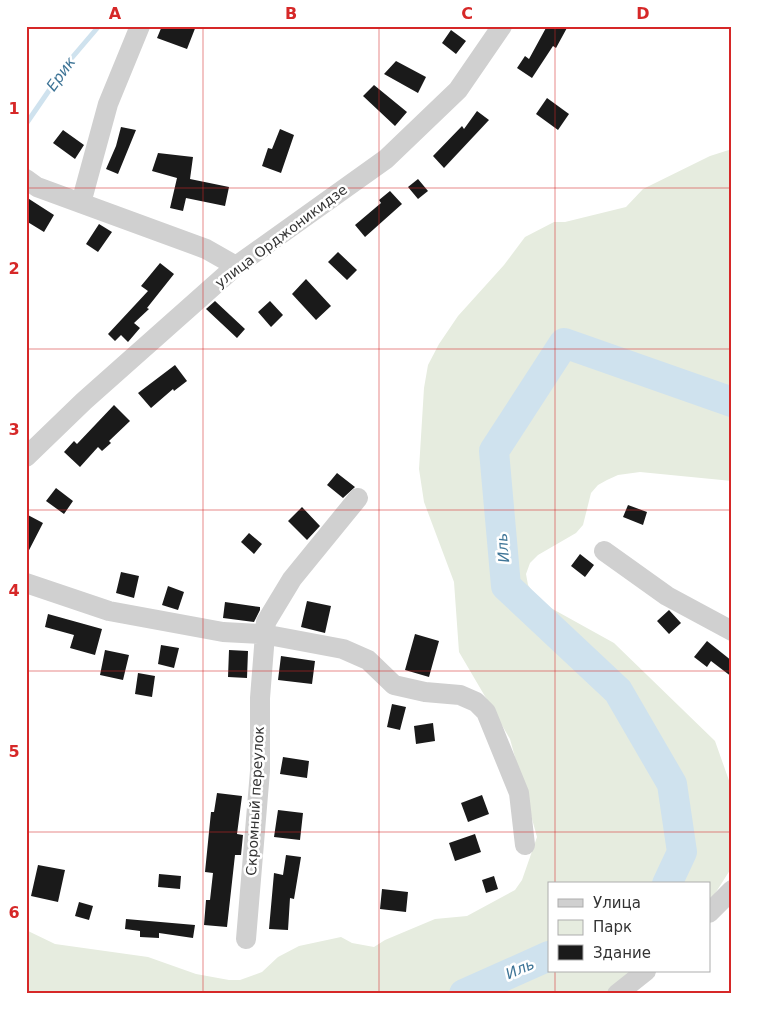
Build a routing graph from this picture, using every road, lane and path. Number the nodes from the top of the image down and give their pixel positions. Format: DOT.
graph roads {
  1 [pos="140,26"];
  2 [pos="502,26"];
  3 [pos="26,179"];
  4 [pos="81,203"];
  5 [pos="236,266"];
  6 [pos="26,457"];
  7 [pos="358,498"];
  8 [pos="604,551"];
  9 [pos="26,583"];
  10 [pos="732,631"];
  11 [pos="263,634"];
  12 [pos="525,845"];
  13 [pos="732,890"];
  14 [pos="710,912"];
  15 [pos="246,939"];
  16 [pos="645,972"];
  17 [pos="617,994"];
  1 -- 4 [label="street"];
  2 -- 5 [label="street, улица Орджоникидзе"];
  3 -- 4 [label="street"];
  4 -- 5 [label="street"];
  5 -- 6 [label="street, улица Орджоникидзе"];
  7 -- 11 [label="street, Скромный переулок"];
  8 -- 10 [label="street"];
  9 -- 11 [label="street"];
  11 -- 12 [label="street"];
  11 -- 15 [label="street, Скромный переулок"];
  13 -- 14 [label="street"];
  16 -- 17 [label="street"];
}
